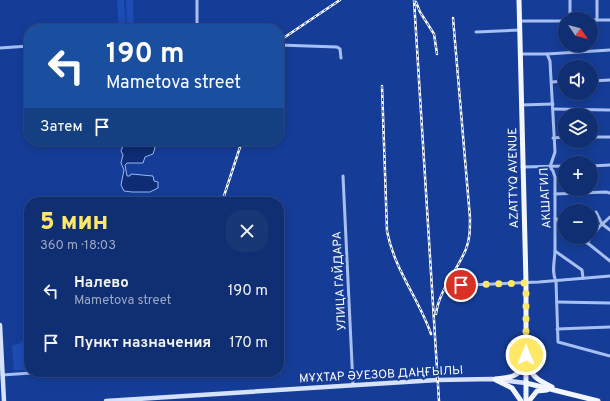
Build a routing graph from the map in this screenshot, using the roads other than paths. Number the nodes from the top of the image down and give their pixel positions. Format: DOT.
graph roads {
  1 [pos="197,0"];
  2 [pos="519,0"];
  3 [pos="570,0"];
  4 [pos="597,0"];
  5 [pos="570,12"];
  6 [pos="597,12"];
  7 [pos="598,20"];
  8 [pos="610,20"];
  9 [pos="520,21"];
  10 [pos="558,21"];
  11 [pos="197,24"];
  12 [pos="520,30"];
  13 [pos="476,32"];
  14 [pos="284,45"];
  15 [pos="24,46"];
  16 [pos="0,48"];
  17 [pos="610,50"];
  18 [pos="520,54"];
  19 [pos="547,54"];
  20 [pos="340,58"];
  21 [pos="610,80"];
  22 [pos="598,81"];
  23 [pos="552,82"];
  24 [pos="558,82"];
  25 [pos="552,104"];
  26 [pos="521,105"];
  27 [pos="553,110"];
  28 [pos="610,110"];
  29 [pos="598,137"];
  30 [pos="610,137"];
  31 [pos="553,138"];
  32 [pos="558,138"];
  33 [pos="610,165"];
  34 [pos="550,166"];
  35 [pos="558,166"];
  36 [pos="598,166"];
  37 [pos="522,167"];
  38 [pos="343,176"];
  39 [pos="610,193"];
  40 [pos="555,194"];
  41 [pos="598,216"];
  42 [pos="610,217"];
  43 [pos="555,218"];
  44 [pos="558,220"];
  45 [pos="602,224"];
  46 [pos="598,229"];
  47 [pos="610,230"];
  48 [pos="588,244"];
  49 [pos="555,251"];
  50 [pos="610,261"];
  51 [pos="610,276"];
  52 [pos="583,278"];
  53 [pos="556,281"];
  54 [pos="526,283"];
  55 [pos="447,286"];
  56 [pos="556,302"];
  57 [pos="610,303"];
  58 [pos="0,325"];
  59 [pos="610,327"];
  60 [pos="557,329"];
  61 [pos="526,356"];
  62 [pos="610,356"];
  63 [pos="24,374"];
  64 [pos="2,375"];
  65 [pos="495,379"];
  66 [pos="526,383"];
  67 [pos="353,385"];
  68 [pos="558,390"];
  69 [pos="4,401"];
  70 [pos="106,401"];
  71 [pos="522,401"];
  72 [pos="528,401"];
  73 [pos="598,401"];
  1 -- 11 [label="street"];
  2 -- 9 [label="main road, AZATTYQ AVENUE"];
  3 -- 5 [label="street"];
  4 -- 6 [label="street"];
  7 -- 8 [label="street"];
  9 -- 10 [label="street"];
  9 -- 12 [label="main road, AZATTYQ AVENUE"];
  12 -- 13 [label="street"];
  12 -- 18 [label="main road, AZATTYQ AVENUE"];
  14 -- 20 [label="street"];
  15 -- 16 [label="street"];
  17 -- 19 [label="street"];
  18 -- 19 [label="street"];
  18 -- 26 [label="main road, AZATTYQ AVENUE"];
  19 -- 23 [label="street, АКШАГИЛ"];
  21 -- 22 [label="street"];
  23 -- 24 [label="street"];
  23 -- 25 [label="street, АКШАГИЛ"];
  25 -- 26 [label="street"];
  25 -- 27 [label="street, АКШАГИЛ"];
  26 -- 37 [label="main road, AZATTYQ AVENUE"];
  27 -- 28 [label="street"];
  27 -- 31 [label="street, АКШАГИЛ"];
  29 -- 30 [label="street"];
  31 -- 32 [label="street"];
  31 -- 34 [label="street, АКШАГИЛ"];
  33 -- 36 [label="street"];
  34 -- 35 [label="street"];
  34 -- 37 [label="street"];
  34 -- 40 [label="street, АКШАГИЛ"];
  37 -- 54 [label="main road, AZATTYQ AVENUE"];
  38 -- 67 [label="street, УЛИЦА ГАЙДАРА"];
  39 -- 40 [label="street"];
  40 -- 43 [label="street, АКШАГИЛ"];
  41 -- 45 [label="street"];
  42 -- 45 [label="street"];
  43 -- 44 [label="street"];
  43 -- 49 [label="street, АКШАГИЛ"];
  45 -- 46 [label="street"];
  45 -- 47 [label="street"];
  48 -- 50 [label="street"];
  49 -- 52 [label="street"];
  49 -- 53 [label="street, АКШАГИЛ"];
  51 -- 52 [label="street"];
  52 -- 53 [label="street"];
  53 -- 54 [label="street"];
  53 -- 56 [label="street, АКШАГИЛ"];
  54 -- 55 [label="street"];
  54 -- 61 [label="main road, AZATTYQ AVENUE"];
  56 -- 57 [label="street"];
  56 -- 60 [label="street, АКШАГИЛ"];
  58 -- 64 [label="main road"];
  59 -- 60 [label="street"];
  60 -- 62 [label="street, АКШАГИЛ"];
  61 -- 65 [label="main road"];
  61 -- 66 [label="main road, AZATTYQ AVENUE"];
  61 -- 68 [label="main road"];
  63 -- 64 [label="street"];
  64 -- 69 [label="main road"];
  65 -- 66 [label="main road, МҰХТАР ӘУЕЗОВ ДАҢҒЫЛЫ"];
  65 -- 67 [label="main road, МҰХТАР ӘУЕЗОВ ДАҢҒЫЛЫ"];
  65 -- 71 [label="main road"];
  66 -- 68 [label="main road, МҰХТАР ӘУЕЗОВ ДАҢҒЫЛЫ"];
  66 -- 72 [label="main road, AZATTYQ AVENUE"];
  67 -- 70 [label="main road, МҰХТАР ӘУЕЗОВ ДАҢҒЫЛЫ"];
  68 -- 72 [label="main road"];
  68 -- 73 [label="main road"];
}
